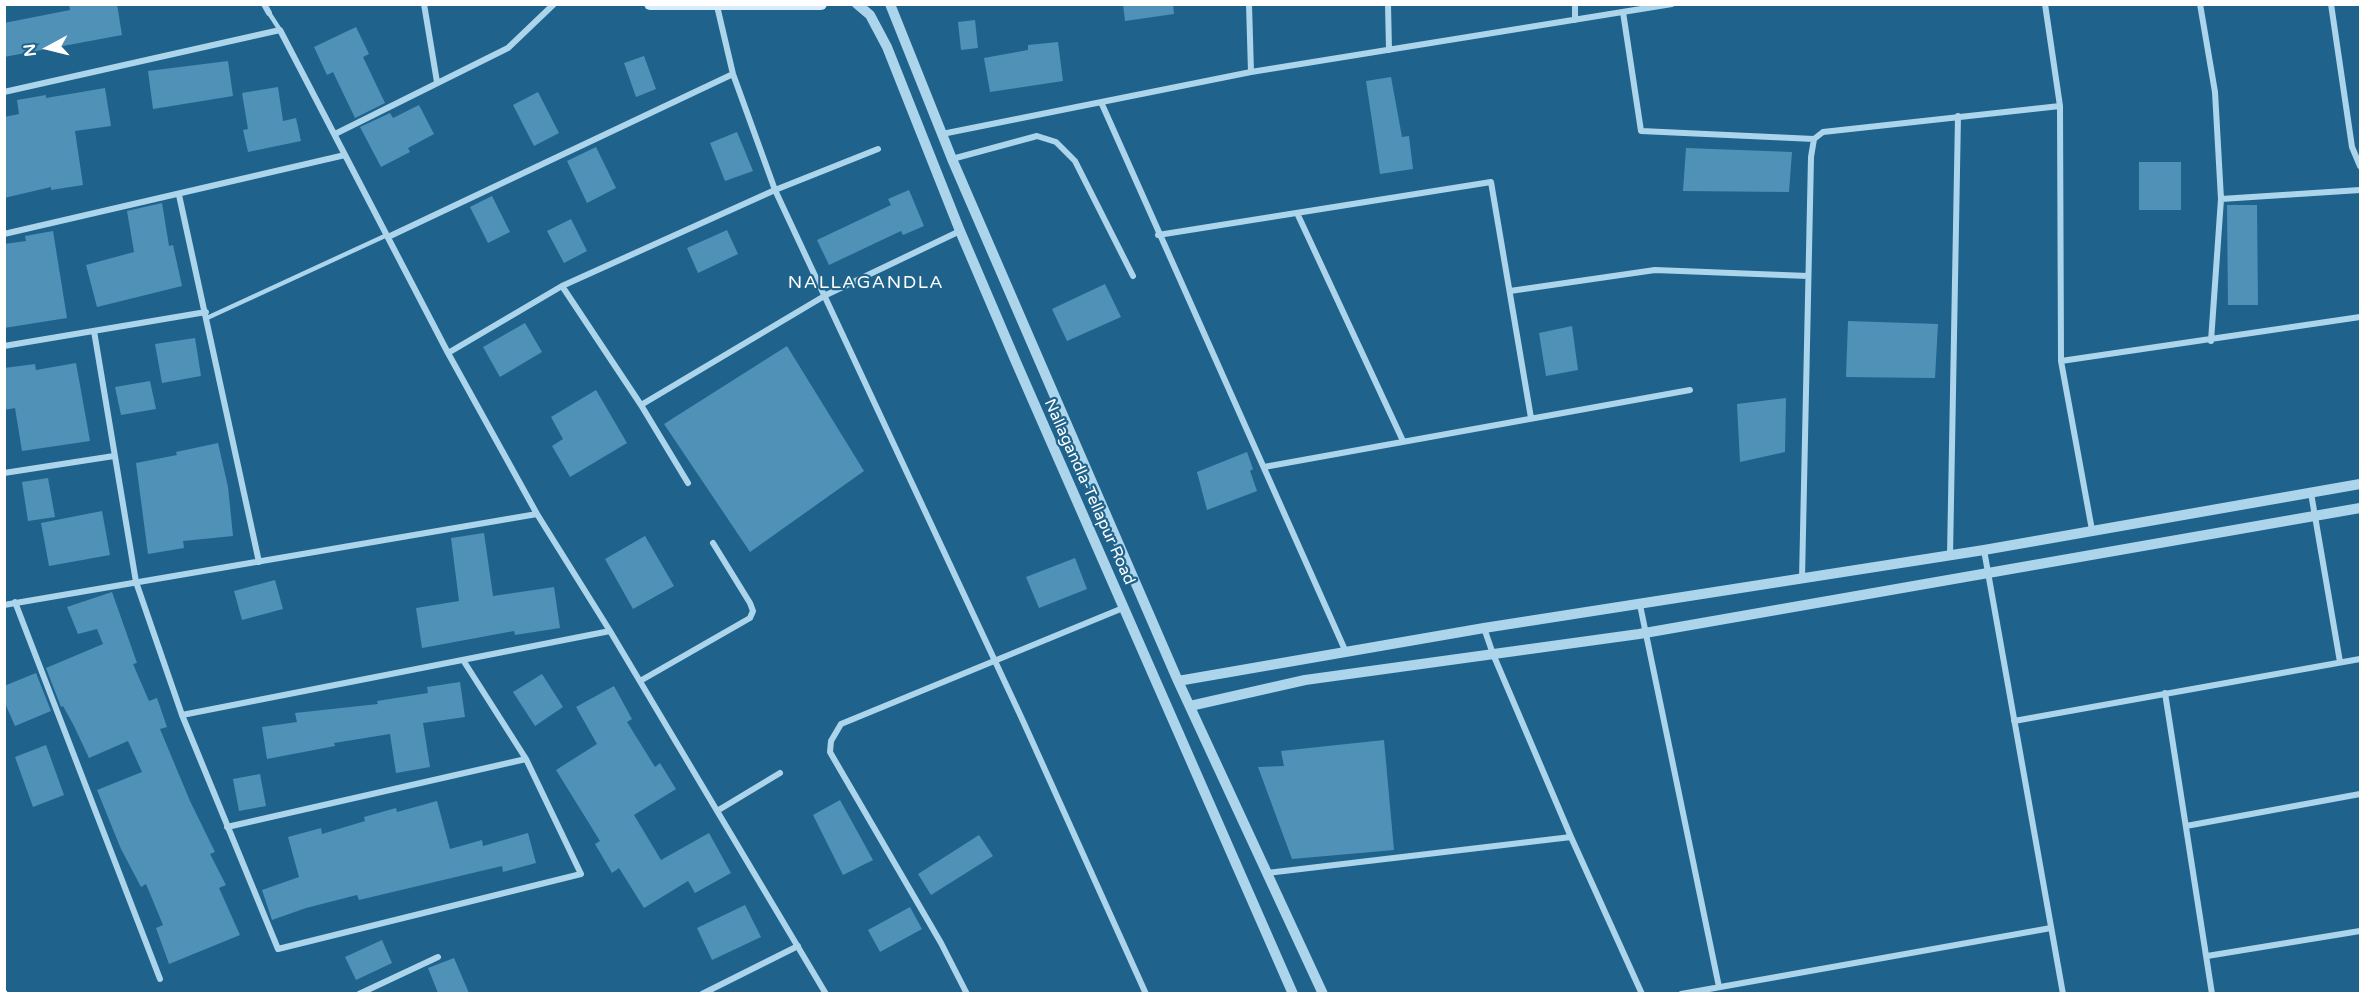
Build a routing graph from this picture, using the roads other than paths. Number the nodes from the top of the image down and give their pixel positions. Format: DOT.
graph roads {
  1 [pos="264,4"];
  2 [pos="424,4"];
  3 [pos="554,4"];
  4 [pos="650,4"];
  5 [pos="821,4"];
  6 [pos="857,4"];
  7 [pos="890,4"];
  8 [pos="1249,4"];
  9 [pos="1388,4"];
  10 [pos="1575,4"];
  11 [pos="1672,4"];
  12 [pos="2045,4"];
  13 [pos="2200,4"];
  14 [pos="2331,4"];
  15 [pos="717,6"];
  16 [pos="1623,12"];
  17 [pos="269,13"];
  18 [pos="1575,20"];
  19 [pos="280,30"];
  20 [pos="1389,50"];
  21 [pos="1251,72"];
  22 [pos="733,74"];
  23 [pos="437,82"];
  24 [pos="4,92"];
  25 [pos="1101,102"];
  26 [pos="2060,106"];
  27 [pos="1958,116"];
  28 [pos="335,134"];
  29 [pos="942,134"];
  30 [pos="1814,139"];
  31 [pos="878,149"];
  32 [pos="345,155"];
  33 [pos="952,159"];
  34 [pos="2361,166"];
  35 [pos="775,190"];
  36 [pos="2361,190"];
  37 [pos="179,195"];
  38 [pos="2221,199"];
  39 [pos="1297,213"];
  40 [pos="960,231"];
  41 [pos="4,234"];
  42 [pos="1158,235"];
  43 [pos="387,236"];
  44 [pos="1133,276"];
  45 [pos="1808,276"];
  46 [pos="562,286"];
  47 [pos="1510,291"];
  48 [pos="826,295"];
  49 [pos="207,315"];
  50 [pos="2361,318"];
  51 [pos="94,331"];
  52 [pos="2211,341"];
  53 [pos="4,346"];
  54 [pos="1035,352"];
  55 [pos="447,353"];
  56 [pos="2061,361"];
  57 [pos="1016,362"];
  58 [pos="1690,390"];
  59 [pos="641,405"];
  60 [pos="1531,418"];
  61 [pos="1404,441"];
  62 [pos="114,456"];
  63 [pos="1264,467"];
  64 [pos="4,473"];
  65 [pos="688,483"];
  66 [pos="2361,484"];
  67 [pos="2311,493"];
  68 [pos="2361,508"];
  69 [pos="537,514"];
  70 [pos="2315,516"];
  71 [pos="2092,530"];
  72 [pos="713,543"];
  73 [pos="1984,550"];
  74 [pos="1950,556"];
  75 [pos="259,562"];
  76 [pos="1989,574"];
  77 [pos="1802,579"];
  78 [pos="136,582"];
  79 [pos="15,602"];
  80 [pos="4,605"];
  81 [pos="1640,605"];
  82 [pos="1123,608"];
  83 [pos="1484,628"];
  84 [pos="610,631"];
  85 [pos="1646,631"];
  86 [pos="1345,650"];
  87 [pos="1492,654"];
  88 [pos="2361,659"];
  89 [pos="464,660"];
  90 [pos="993,660"];
  91 [pos="2340,662"];
  92 [pos="640,681"];
  93 [pos="1178,681"];
  94 [pos="2165,693"];
  95 [pos="1190,706"];
  96 [pos="182,715"];
  97 [pos="2014,720"];
  98 [pos="526,759"];
  99 [pos="780,773"];
  100 [pos="2361,794"];
  101 [pos="717,811"];
  102 [pos="2186,826"];
  103 [pos="227,827"];
  104 [pos="1571,837"];
  105 [pos="1267,873"];
  106 [pos="2051,928"];
  107 [pos="2361,931"];
  108 [pos="798,946"];
  109 [pos="2207,956"];
  110 [pos="438,957"];
  111 [pos="160,979"];
  112 [pos="1719,987"];
  113 [pos="358,993"];
  114 [pos="702,993"];
  115 [pos="826,993"];
  116 [pos="967,993"];
  117 [pos="1146,993"];
  118 [pos="1293,993"];
  119 [pos="1323,993"];
  120 [pos="1642,993"];
  121 [pos="1681,993"];
  122 [pos="2063,993"];
  123 [pos="2212,993"];
  1 -- 17 [label="street"];
  2 -- 23 [label="street"];
  3 -- 23 [label="street"];
  4 -- 15 [label="main road"];
  5 -- 15 [label="main road"];
  6 -- 40 [label="street, Nallagandla-Tellapur Road"];
  7 -- 29 [label="street, Nallagandla-Tellapur Road"];
  8 -- 21 [label="street"];
  9 -- 20 [label="street"];
  10 -- 18 [label="street"];
  11 -- 16 [label="street"];
  12 -- 26 [label="street"];
  13 -- 38 [label="street"];
  14 -- 34 [label="street"];
  15 -- 22 [label="street"];
  16 -- 18 [label="street"];
  16 -- 30 [label="street"];
  17 -- 19 [label="lane"];
  18 -- 20 [label="street"];
  19 -- 24 [label="street"];
  19 -- 28 [label="street"];
  20 -- 21 [label="street"];
  21 -- 25 [label="street"];
  22 -- 35 [label="street"];
  22 -- 43 [label="street"];
  23 -- 28 [label="street"];
  25 -- 29 [label="street"];
  25 -- 42 [label="street"];
  26 -- 27 [label="street"];
  26 -- 56 [label="street"];
  27 -- 30 [label="street"];
  27 -- 74 [label="street"];
  28 -- 32 [label="street"];
  29 -- 33 [label="street, Nallagandla-Tellapur Road"];
  30 -- 45 [label="street"];
  31 -- 35 [label="street"];
  32 -- 37 [label="street"];
  32 -- 43 [label="street"];
  33 -- 44 [label="street"];
  33 -- 54 [label="street, Nallagandla-Tellapur Road"];
  35 -- 46 [label="street"];
  35 -- 48 [label="street"];
  36 -- 38 [label="street"];
  37 -- 41 [label="street"];
  37 -- 49 [label="street"];
  38 -- 52 [label="street"];
  39 -- 42 [label="street"];
  39 -- 47 [label="street"];
  39 -- 61 [label="street"];
  40 -- 48 [label="street"];
  40 -- 57 [label="street, Nallagandla-Tellapur Road"];
  42 -- 63 [label="street"];
  43 -- 49 [label="lane"];
  43 -- 55 [label="street"];
  45 -- 47 [label="street"];
  45 -- 77 [label="street"];
  46 -- 55 [label="street"];
  46 -- 59 [label="street"];
  47 -- 60 [label="street"];
  48 -- 59 [label="street"];
  48 -- 90 [label="street"];
  49 -- 51 [label="street"];
  49 -- 75 [label="street"];
  50 -- 52 [label="street"];
  51 -- 53 [label="street"];
  51 -- 62 [label="street"];
  52 -- 56 [label="street"];
  54 -- 57 [label="street"];
  54 -- 93 [label="street, Nallagandla-Tellapur Road"];
  55 -- 69 [label="street"];
  56 -- 71 [label="street"];
  57 -- 82 [label="street, Nallagandla-Tellapur Road"];
  58 -- 60 [label="street"];
  59 -- 65 [label="street"];
  60 -- 61 [label="street"];
  61 -- 63 [label="street"];
  62 -- 64 [label="street"];
  62 -- 78 [label="street"];
  63 -- 86 [label="street"];
  66 -- 67 [label="street"];
  67 -- 70 [label="street"];
  67 -- 71 [label="street"];
  68 -- 70 [label="street"];
  69 -- 75 [label="street"];
  69 -- 84 [label="street"];
  70 -- 76 [label="street"];
  70 -- 91 [label="street"];
  71 -- 73 [label="street"];
  72 -- 92 [label="street"];
  73 -- 74 [label="street"];
  73 -- 76 [label="street"];
  74 -- 77 [label="street"];
  75 -- 78 [label="street"];
  76 -- 85 [label="street"];
  76 -- 97 [label="street"];
  77 -- 81 [label="street"];
  78 -- 79 [label="street"];
  78 -- 96 [label="street"];
  79 -- 80 [label="street"];
  79 -- 111 [label="street"];
  81 -- 83 [label="street"];
  81 -- 85 [label="street"];
  82 -- 90 [label="street"];
  82 -- 118 [label="street, Nallagandla-Tellapur Road"];
  83 -- 86 [label="street"];
  83 -- 87 [label="street"];
  84 -- 89 [label="street"];
  84 -- 92 [label="street"];
  85 -- 87 [label="street"];
  85 -- 112 [label="street"];
  86 -- 93 [label="street"];
  87 -- 95 [label="street"];
  87 -- 104 [label="street"];
  88 -- 91 [label="street"];
  89 -- 96 [label="street"];
  89 -- 98 [label="street"];
  90 -- 116 [label="street"];
  90 -- 117 [label="street"];
  91 -- 94 [label="street"];
  92 -- 101 [label="street"];
  93 -- 95 [label="street, Nallagandla-Tellapur Road"];
  94 -- 97 [label="street"];
  94 -- 102 [label="street"];
  95 -- 105 [label="street, Nallagandla-Tellapur Road"];
  96 -- 103 [label="street"];
  97 -- 106 [label="street"];
  98 -- 103 [label="street"];
  98 -- 103 [label="street"];
  99 -- 101 [label="street"];
  100 -- 102 [label="street"];
  101 -- 108 [label="street"];
  102 -- 109 [label="street"];
  104 -- 105 [label="street"];
  104 -- 120 [label="street"];
  105 -- 119 [label="street, Nallagandla-Tellapur Road"];
  106 -- 112 [label="street"];
  106 -- 122 [label="street"];
  107 -- 109 [label="street"];
  108 -- 114 [label="street"];
  108 -- 115 [label="street"];
  109 -- 123 [label="street"];
  110 -- 113 [label="street"];
  112 -- 121 [label="street"];
}
